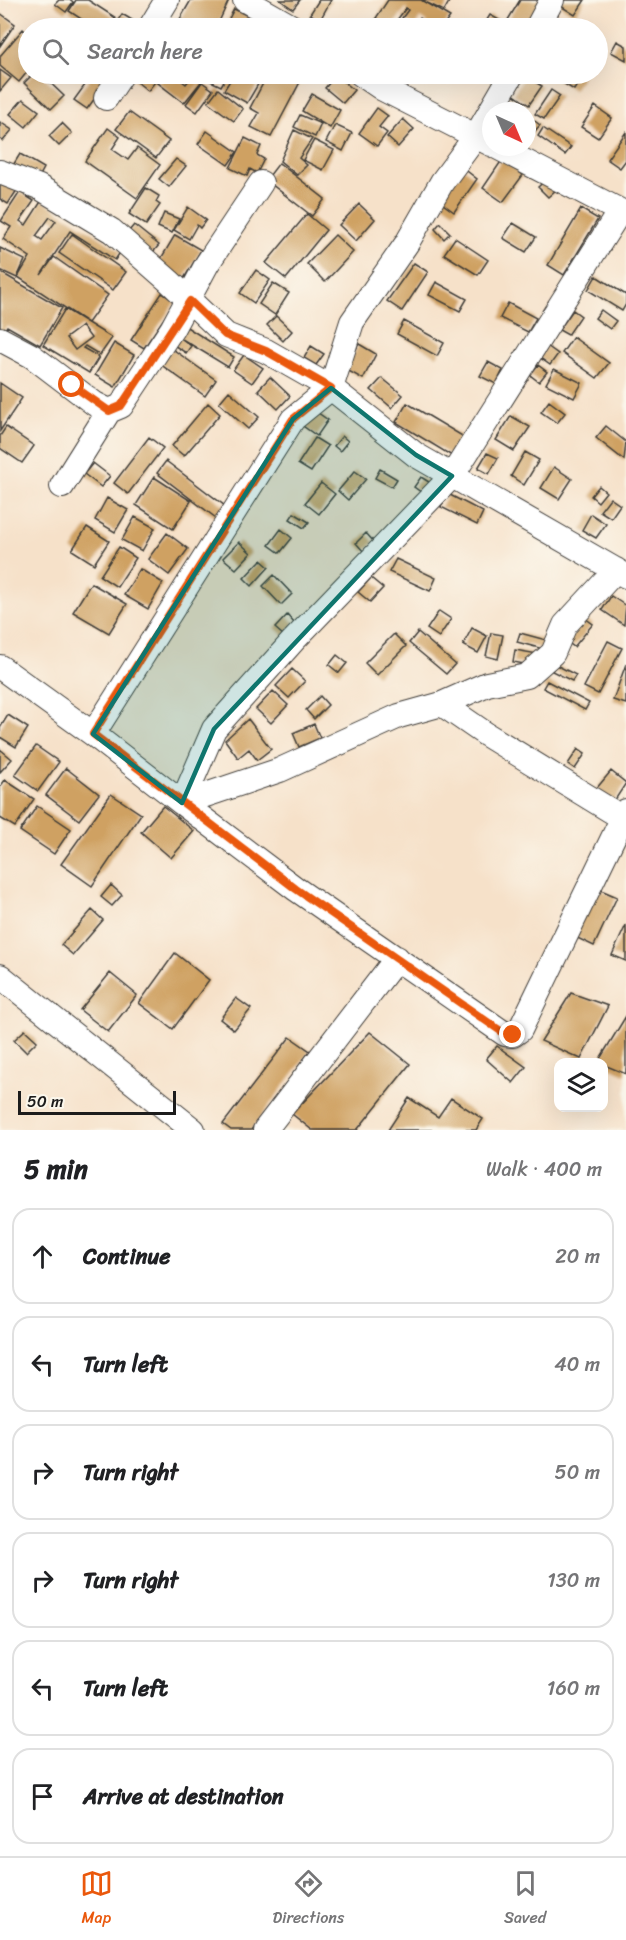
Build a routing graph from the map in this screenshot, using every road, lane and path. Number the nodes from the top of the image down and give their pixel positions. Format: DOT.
graph roads {
  1 [pos="167,0"];
  2 [pos="245,0"];
  3 [pos="552,0"];
  4 [pos="156,18"];
  5 [pos="276,18"];
  6 [pos="542,18"];
  7 [pos="115,84"];
  8 [pos="377,84"];
  9 [pos="508,84"];
  10 [pos="106,98"];
  11 [pos="502,102"];
  12 [pos="482,139"];
  13 [pos="482,147"];
  14 [pos="515,156"];
  15 [pos="0,172"];
  16 [pos="261,183"];
  17 [pos="623,213"];
  18 [pos="190,301"];
  19 [pos="0,339"];
  20 [pos="331,388"];
  21 [pos="109,411"];
  22 [pos="452,476"];
  23 [pos="62,486"];
  24 [pos="621,573"];
  25 [pos="0,667"];
  26 [pos="442,704"];
  27 [pos="93,734"];
  28 [pos="182,803"];
  29 [pos="625,816"];
  30 [pos="398,958"];
  31 [pos="0,975"];
  32 [pos="193,1130"];
  33 [pos="265,1130"];
  1 -- 4 [label="street"];
  2 -- 5 [label="street"];
  3 -- 6 [label="street"];
  7 -- 10 [label="street"];
  8 -- 12 [label="street"];
  9 -- 11 [label="street"];
  13 -- 20 [label="street"];
  14 -- 17 [label="street"];
  15 -- 18 [label="street"];
  16 -- 18 [label="street"];
  17 -- 22 [label="street"];
  18 -- 20 [label="street"];
  18 -- 21 [label="street"];
  19 -- 21 [label="street"];
  20 -- 22 [label="street"];
  20 -- 27 [label="street"];
  21 -- 23 [label="street"];
  22 -- 24 [label="street"];
  22 -- 28 [label="street"];
  24 -- 26 [label="street"];
  25 -- 27 [label="street"];
  26 -- 28 [label="street"];
  26 -- 29 [label="street"];
  27 -- 28 [label="street"];
  28 -- 30 [label="street"];
  29 -- 30 [label="street"];
  30 -- 33 [label="street"];
  31 -- 32 [label="street"];
}
